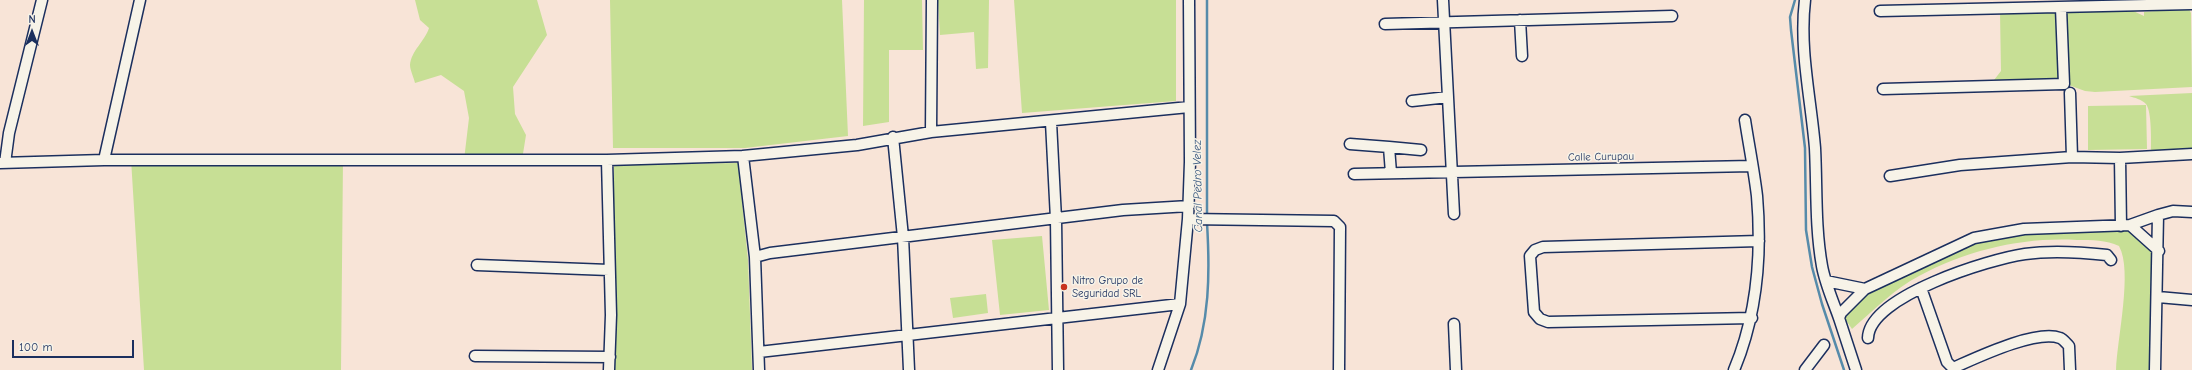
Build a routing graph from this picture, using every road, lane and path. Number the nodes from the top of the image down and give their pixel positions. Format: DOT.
graph roads {
  1 [pos="42,0"];
  2 [pos="140,0"];
  3 [pos="932,0"];
  4 [pos="1189,0"];
  5 [pos="1443,0"];
  6 [pos="1805,0"];
  7 [pos="2192,4"];
  8 [pos="2061,8"];
  9 [pos="1880,12"];
  10 [pos="1672,16"];
  11 [pos="1520,20"];
  12 [pos="1444,22"];
  13 [pos="1385,24"];
  14 [pos="1522,56"];
  15 [pos="1883,89"];
  16 [pos="2070,93"];
  17 [pos="1448,97"];
  18 [pos="1412,101"];
  19 [pos="1189,107"];
  20 [pos="1745,120"];
  21 [pos="1050,122"];
  22 [pos="931,132"];
  23 [pos="893,137"];
  24 [pos="1350,144"];
  25 [pos="1389,147"];
  26 [pos="1421,150"];
  27 [pos="2192,154"];
  28 [pos="744,156"];
  29 [pos="2072,157"];
  30 [pos="2120,158"];
  31 [pos="104,160"];
  32 [pos="607,160"];
  33 [pos="2,163"];
  34 [pos="1752,166"];
  35 [pos="1391,173"];
  36 [pos="1452,173"];
  37 [pos="1354,174"];
  38 [pos="1890,176"];
  39 [pos="1189,206"];
  40 [pos="2192,212"];
  41 [pos="1454,214"];
  42 [pos="2158,215"];
  43 [pos="1056,219"];
  44 [pos="1192,219"];
  45 [pos="2126,225"];
  46 [pos="903,237"];
  47 [pos="1759,241"];
  48 [pos="2159,251"];
  49 [pos="755,257"];
  50 [pos="2111,260"];
  51 [pos="477,265"];
  52 [pos="610,270"];
  53 [pos="1826,281"];
  54 [pos="1865,288"];
  55 [pos="1921,288"];
  56 [pos="2158,297"];
  57 [pos="2192,300"];
  58 [pos="1180,304"];
  59 [pos="1752,318"];
  60 [pos="1839,318"];
  61 [pos="1056,320"];
  62 [pos="1454,324"];
  63 [pos="908,336"];
  64 [pos="1868,338"];
  65 [pos="1824,345"];
  66 [pos="759,352"];
  67 [pos="475,356"];
  68 [pos="610,357"];
  69 [pos="1953,369"];
  70 [pos="610,370"];
  71 [pos="760,370"];
  72 [pos="909,370"];
  73 [pos="1058,370"];
  74 [pos="1158,370"];
  75 [pos="1339,370"];
  76 [pos="1456,370"];
  77 [pos="1734,370"];
  78 [pos="1805,370"];
  79 [pos="1856,370"];
  80 [pos="2070,370"];
  81 [pos="2155,370"];
  1 -- 33 [label="street"];
  2 -- 31 [label="street"];
  3 -- 22 [label="street"];
  4 -- 19 [label="street"];
  5 -- 12 [label="street"];
  6 -- 53 [label="street"];
  7 -- 8 [label="street"];
  8 -- 9 [label="street"];
  8 -- 15 [label="street"];
  10 -- 11 [label="street"];
  11 -- 12 [label="street"];
  11 -- 14 [label="street"];
  12 -- 13 [label="street"];
  12 -- 17 [label="street"];
  16 -- 29 [label="street"];
  17 -- 18 [label="street"];
  17 -- 36 [label="street"];
  19 -- 21 [label="street"];
  19 -- 39 [label="street"];
  20 -- 34 [label="street"];
  21 -- 22 [label="street"];
  21 -- 43 [label="street"];
  22 -- 23 [label="street"];
  23 -- 28 [label="street"];
  23 -- 46 [label="street"];
  24 -- 25 [label="street"];
  25 -- 26 [label="street"];
  25 -- 35 [label="street"];
  27 -- 30 [label="street"];
  28 -- 32 [label="street"];
  28 -- 49 [label="street"];
  29 -- 30 [label="street"];
  29 -- 38 [label="street"];
  30 -- 45 [label="street"];
  31 -- 32 [label="street"];
  31 -- 33 [label="street"];
  32 -- 52 [label="street"];
  34 -- 36 [label="street, Calle Curupau"];
  34 -- 47 [label="street"];
  35 -- 36 [label="street, Calle Curupau"];
  35 -- 37 [label="street, Calle Curupau"];
  36 -- 41 [label="street"];
  39 -- 43 [label="street"];
  39 -- 44 [label="street"];
  40 -- 42 [label="street"];
  42 -- 45 [label="street"];
  42 -- 48 [label="street"];
  43 -- 46 [label="street"];
  43 -- 61 [label="street"];
  44 -- 58 [label="street"];
  44 -- 75 [label="street"];
  45 -- 48 [label="street"];
  45 -- 54 [label="street"];
  46 -- 49 [label="street"];
  46 -- 63 [label="street"];
  47 -- 59 [label="street"];
  47 -- 59 [label="street"];
  48 -- 56 [label="street"];
  49 -- 66 [label="street"];
  50 -- 55 [label="street"];
  51 -- 52 [label="street"];
  52 -- 68 [label="street"];
  53 -- 54 [label="street"];
  53 -- 60 [label="street"];
  54 -- 60 [label="street"];
  55 -- 64 [label="street"];
  55 -- 69 [label="street"];
  56 -- 57 [label="street"];
  56 -- 81 [label="street"];
  58 -- 61 [label="street"];
  58 -- 74 [label="street"];
  59 -- 77 [label="street"];
  60 -- 79 [label="street"];
  61 -- 63 [label="street"];
  61 -- 73 [label="street"];
  62 -- 76 [label="street"];
  63 -- 66 [label="street"];
  63 -- 72 [label="street"];
  65 -- 78 [label="street"];
  66 -- 71 [label="street"];
  67 -- 68 [label="street"];
  68 -- 70 [label="street"];
  69 -- 80 [label="street"];
}
